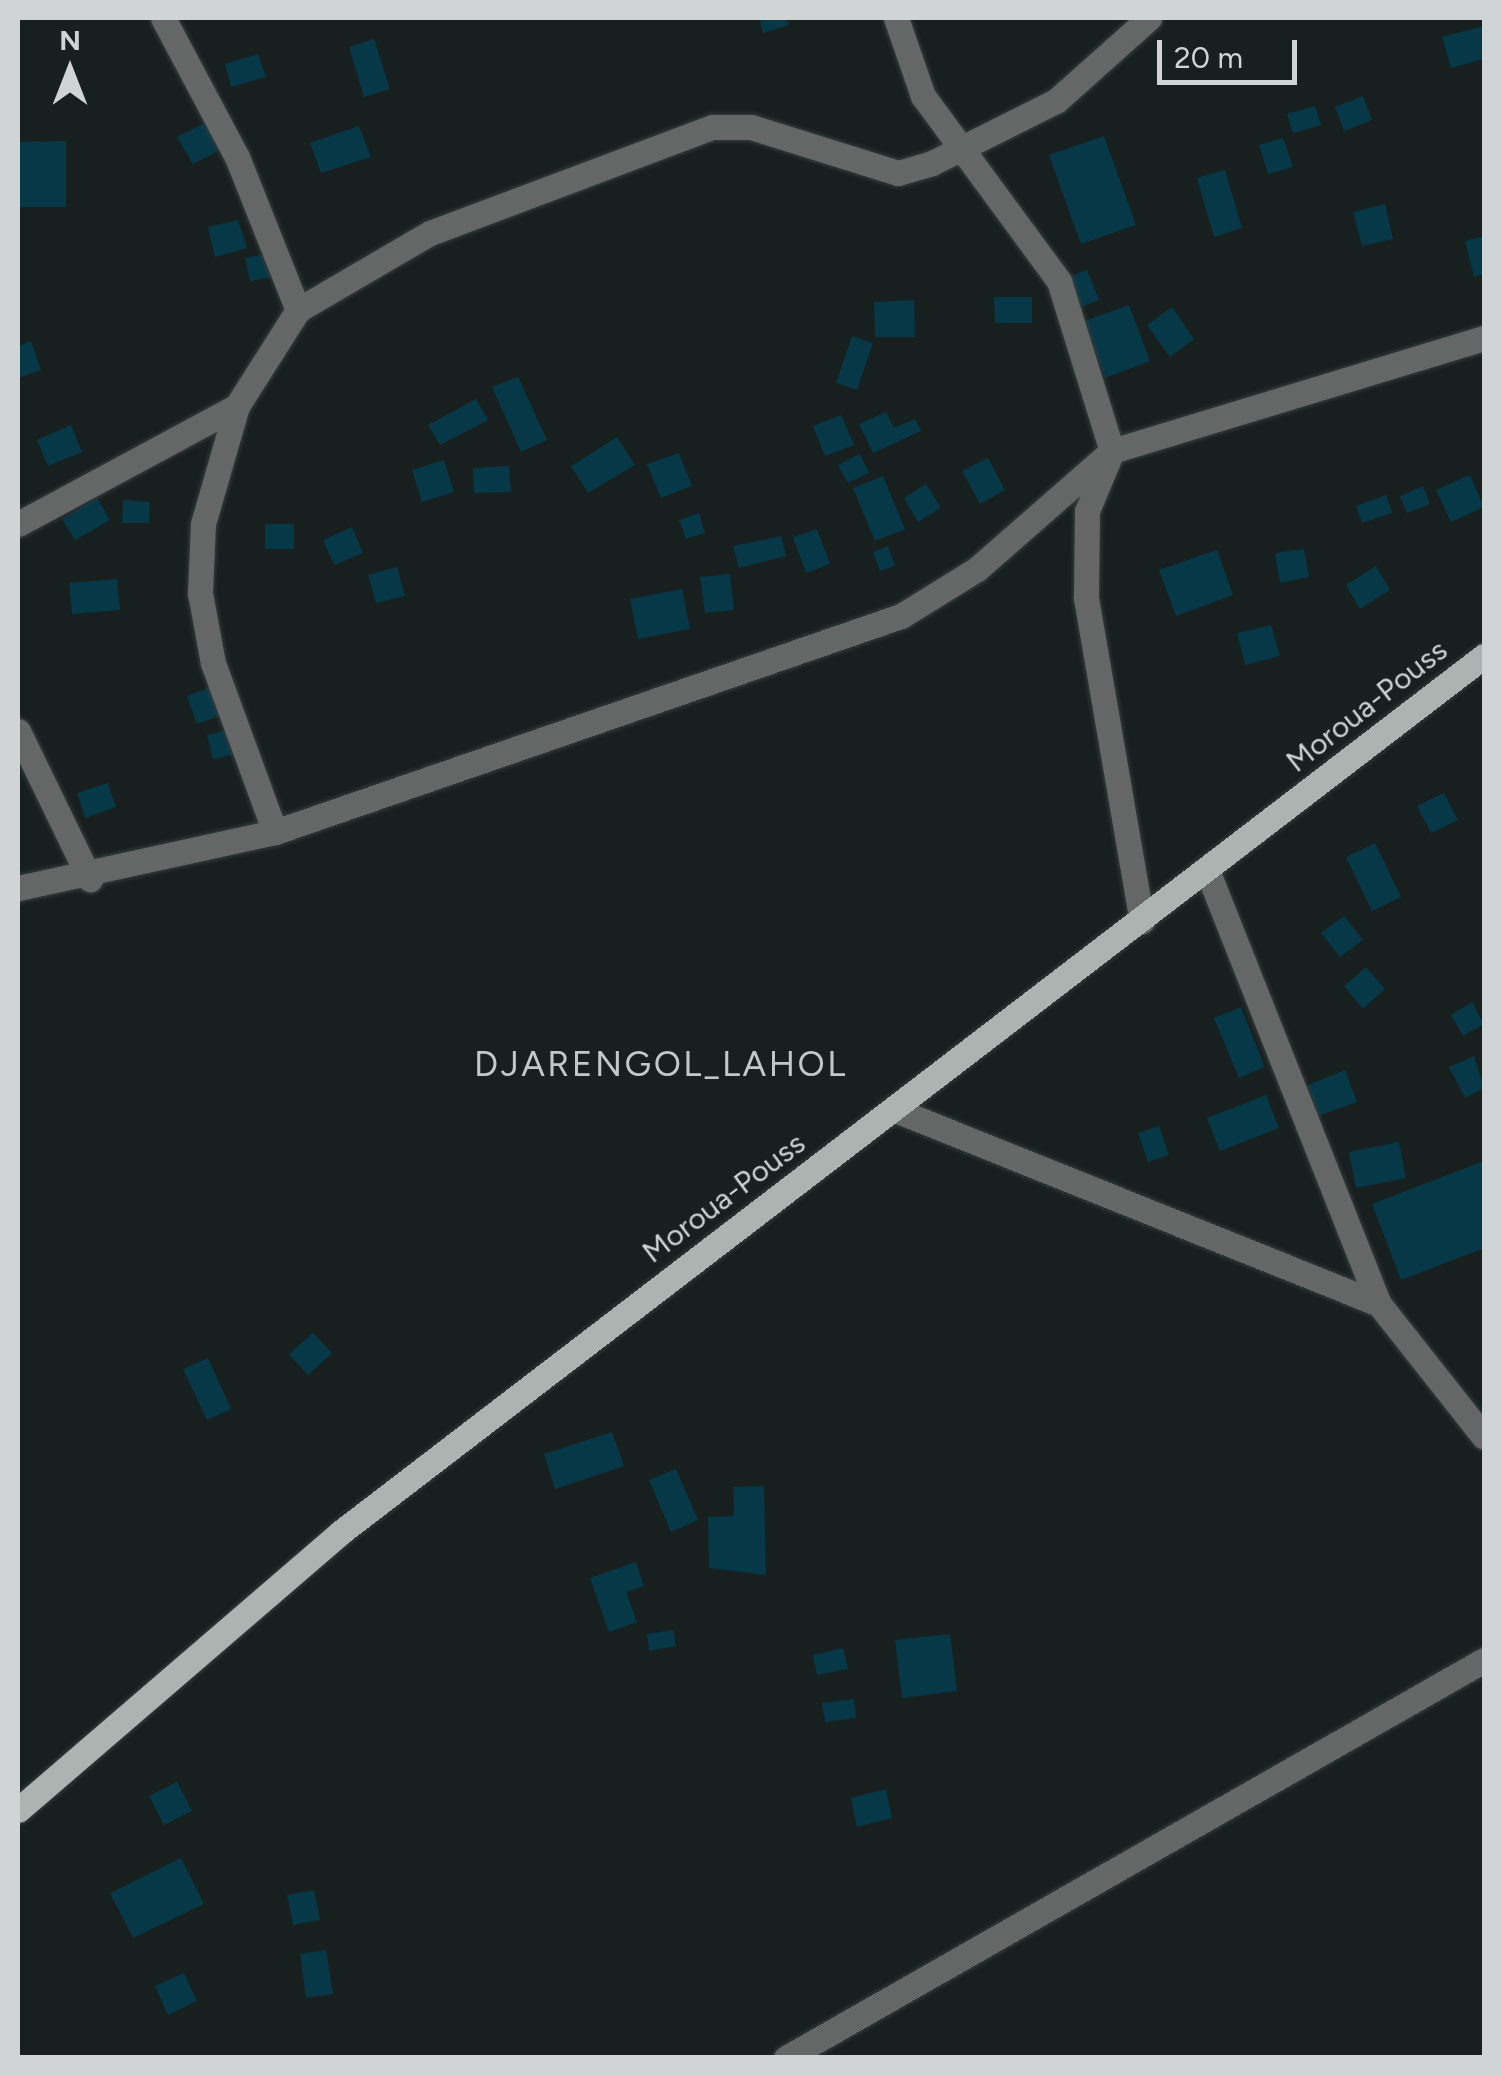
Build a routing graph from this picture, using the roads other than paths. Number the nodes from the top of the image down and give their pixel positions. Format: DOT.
graph roads {
  1 [pos="164,18"];
  2 [pos="896,18"];
  3 [pos="1148,18"];
  4 [pos="960,152"];
  5 [pos="298,310"];
  6 [pos="1484,338"];
  7 [pos="238,406"];
  8 [pos="1112,451"];
  9 [pos="18,524"];
  10 [pos="1484,656"];
  11 [pos="18,731"];
  12 [pos="275,832"];
  13 [pos="1206,870"];
  14 [pos="90,879"];
  15 [pos="18,888"];
  16 [pos="1142,921"];
  17 [pos="893,1110"];
  18 [pos="1379,1304"];
  19 [pos="1484,1437"];
  20 [pos="1484,1660"];
  21 [pos="18,1810"];
  22 [pos="786,2058"];
  1 -- 5 [label="street"];
  2 -- 4 [label="street"];
  3 -- 4 [label="street"];
  4 -- 5 [label="street"];
  4 -- 8 [label="street"];
  5 -- 7 [label="street"];
  6 -- 8 [label="street"];
  7 -- 9 [label="street"];
  7 -- 12 [label="street"];
  8 -- 12 [label="street"];
  8 -- 16 [label="street"];
  10 -- 13 [label="main road, Moroua-Pouss"];
  11 -- 14 [label="street"];
  12 -- 14 [label="street"];
  13 -- 16 [label="main road, Moroua-Pouss"];
  13 -- 18 [label="street"];
  14 -- 15 [label="street"];
  16 -- 17 [label="main road, Moroua-Pouss"];
  17 -- 18 [label="street"];
  17 -- 21 [label="main road, Moroua-Pouss"];
  18 -- 19 [label="street"];
  20 -- 22 [label="street"];
}
